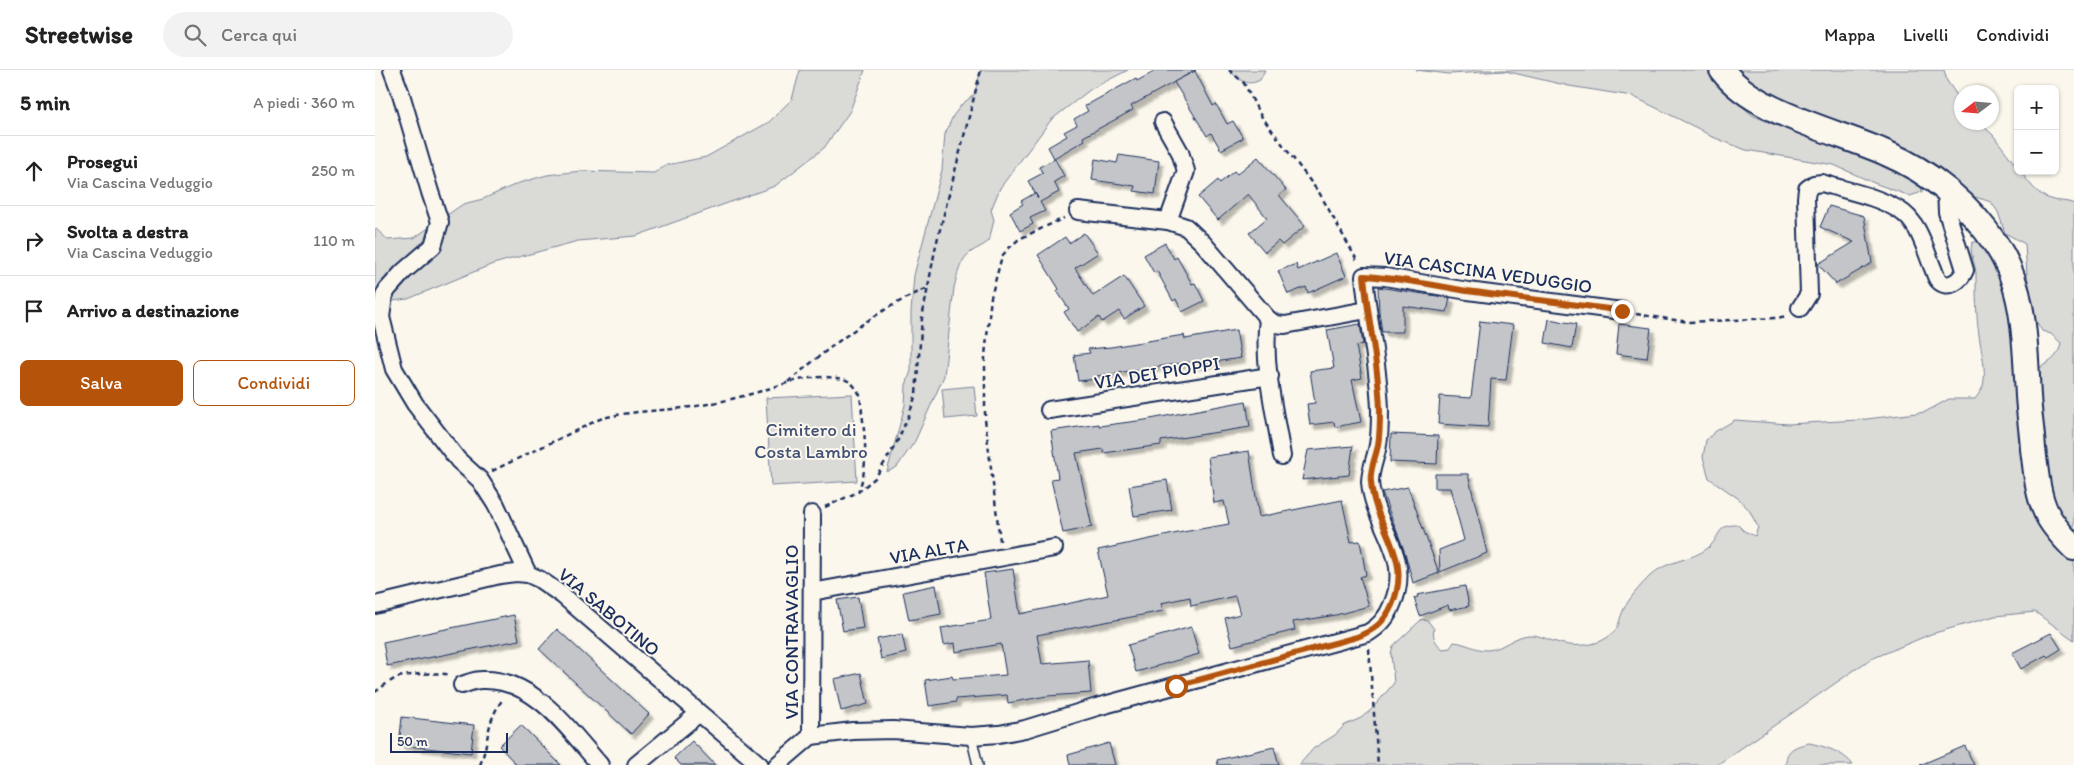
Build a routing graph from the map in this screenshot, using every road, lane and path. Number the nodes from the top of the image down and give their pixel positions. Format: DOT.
graph roads {
  1 [pos="392,70"];
  2 [pos="981,70"];
  3 [pos="1229,70"];
  4 [pos="1722,70"];
  5 [pos="1163,122"];
  6 [pos="1946,189"];
  7 [pos="1078,211"];
  8 [pos="1168,222"];
  9 [pos="1364,276"];
  10 [pos="928,288"];
  11 [pos="1367,310"];
  12 [pos="1622,311"];
  13 [pos="1796,312"];
  14 [pos="1268,319"];
  15 [pos="1270,376"];
  16 [pos="787,382"];
  17 [pos="1049,410"];
  18 [pos="1282,456"];
  19 [pos="482,484"];
  20 [pos="858,492"];
  21 [pos="812,514"];
  22 [pos="1054,548"];
  23 [pos="2074,548"];
  24 [pos="1002,558"];
  25 [pos="528,574"];
  26 [pos="812,592"];
  27 [pos="375,605"];
  28 [pos="1368,633"];
  29 [pos="514,684"];
  30 [pos="462,685"];
  31 [pos="375,692"];
  32 [pos="698,714"];
  33 [pos="811,736"];
  34 [pos="971,736"];
  35 [pos="480,765"];
  36 [pos="600,765"];
  37 [pos="636,765"];
  38 [pos="760,765"];
  39 [pos="777,765"];
  40 [pos="978,765"];
  41 [pos="1379,765"];
  1 -- 19 [label="street"];
  2 -- 10 [label="path"];
  3 -- 9 [label="path"];
  4 -- 6 [label="main road"];
  5 -- 8 [label="street"];
  6 -- 13 [label="street"];
  6 -- 23 [label="main road"];
  7 -- 8 [label="street"];
  7 -- 24 [label="path"];
  8 -- 14 [label="street"];
  9 -- 11 [label="street, VIA CASCINA VEDUGGIO"];
  9 -- 12 [label="street, VIA CASCINA VEDUGGIO"];
  10 -- 16 [label="path"];
  10 -- 20 [label="path"];
  11 -- 14 [label="street"];
  11 -- 28 [label="street, VIA CASCINA VEDUGGIO"];
  12 -- 13 [label="path"];
  14 -- 15 [label="street"];
  15 -- 17 [label="street, VIA DEI PIOPPI"];
  15 -- 18 [label="street"];
  16 -- 19 [label="path"];
  16 -- 20 [label="path"];
  19 -- 25 [label="street"];
  20 -- 21 [label="path"];
  21 -- 26 [label="street, VIA CONTRAVAGLIO"];
  22 -- 24 [label="street, VIA ALTA"];
  24 -- 26 [label="street, VIA ALTA"];
  25 -- 27 [label="street, VIA SABOTINO"];
  25 -- 32 [label="street, VIA SABOTINO"];
  26 -- 33 [label="street, VIA CONTRAVAGLIO"];
  28 -- 34 [label="street, VIA CASCINA VEDUGGIO"];
  28 -- 41 [label="path"];
  29 -- 30 [label="street"];
  29 -- 35 [label="path"];
  29 -- 36 [label="street"];
  30 -- 31 [label="path"];
  32 -- 37 [label="street"];
  32 -- 38 [label="street, VIA SABOTINO"];
  33 -- 34 [label="street, VIA CASCINA VEDUGGIO"];
  33 -- 39 [label="street, VIA CONTRAVAGLIO"];
  34 -- 40 [label="lane"];
}
